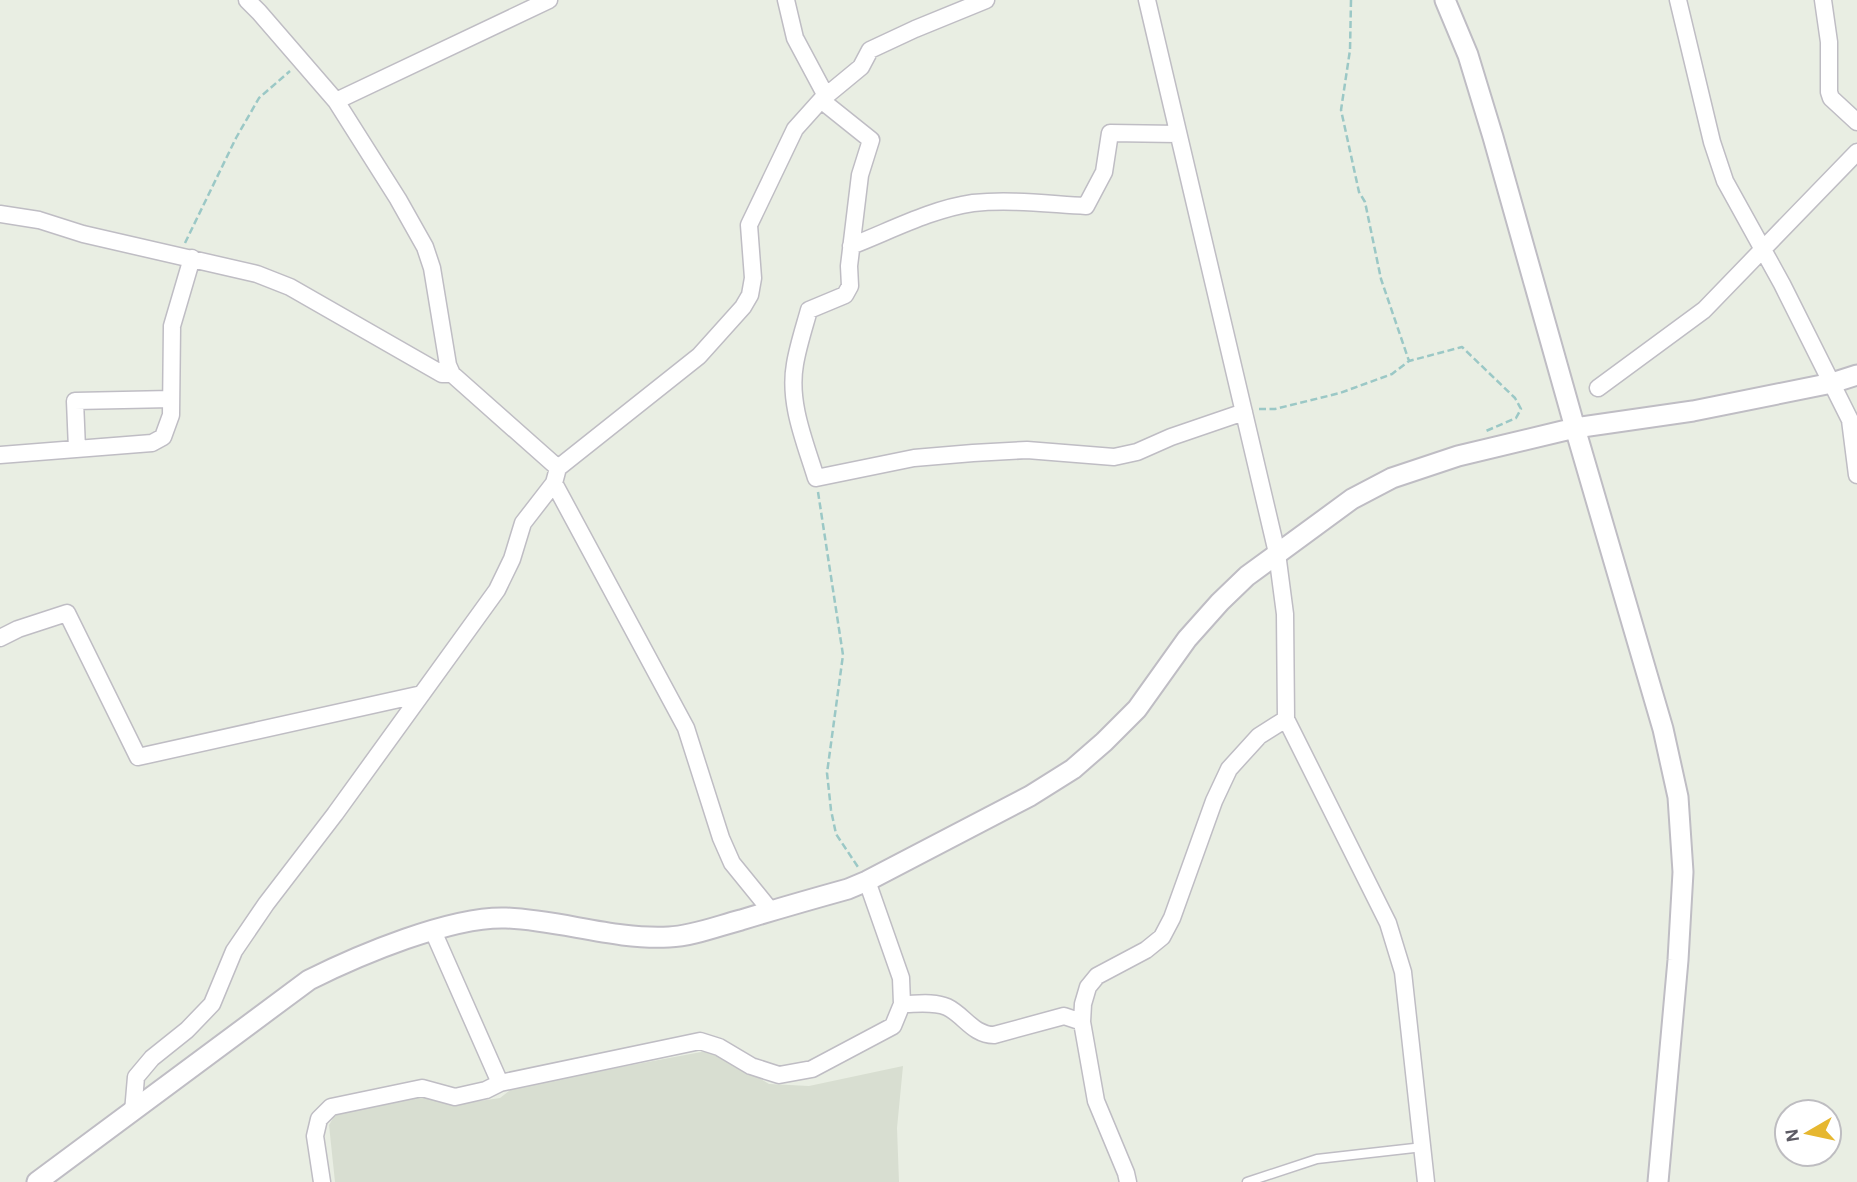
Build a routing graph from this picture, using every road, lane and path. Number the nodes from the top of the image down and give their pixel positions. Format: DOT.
graph roads {
  1 [pos="247,0"];
  2 [pos="549,0"];
  3 [pos="786,0"];
  4 [pos="986,0"];
  5 [pos="1146,0"];
  6 [pos="1351,0"];
  7 [pos="1445,0"];
  8 [pos="1678,0"];
  9 [pos="1823,0"];
  10 [pos="301,61"];
  11 [pos="823,98"];
  12 [pos="337,102"];
  13 [pos="1857,122"];
  14 [pos="1178,134"];
  15 [pos="1857,152"];
  16 [pos="0,214"];
  17 [pos="851,246"];
  18 [pos="1763,251"];
  19 [pos="186,257"];
  20 [pos="1409,361"];
  21 [pos="452,373"];
  22 [pos="1857,375"];
  23 [pos="1832,383"];
  24 [pos="1598,388"];
  25 [pos="171,399"];
  26 [pos="1244,412"];
  27 [pos="1575,428"];
  28 [pos="77,449"];
  29 [pos="1481,450"];
  30 [pos="0,455"];
  31 [pos="556,475"];
  32 [pos="1857,475"];
  33 [pos="816,478"];
  34 [pos="1277,553"];
  35 [pos="0,638"];
  36 [pos="422,694"];
  37 [pos="1286,719"];
  38 [pos="867,881"];
  39 [pos="771,911"];
  40 [pos="433,931"];
  41 [pos="902,1004"];
  42 [pos="1082,1022"];
  43 [pos="500,1083"];
  44 [pos="133,1112"];
  45 [pos="1423,1147"];
  46 [pos="37,1182"];
  47 [pos="322,1182"];
  48 [pos="1128,1182"];
  49 [pos="1247,1182"];
  50 [pos="1426,1182"];
  51 [pos="1657,1182"];
  1 -- 10 [label="street"];
  2 -- 12 [label="street"];
  3 -- 11 [label="street"];
  4 -- 11 [label="street"];
  5 -- 14 [label="street"];
  6 -- 20 [label="path"];
  7 -- 27 [label="street"];
  8 -- 18 [label="street"];
  9 -- 13 [label="street"];
  10 -- 12 [label="street"];
  10 -- 19 [label="path"];
  11 -- 17 [label="street"];
  11 -- 31 [label="street"];
  12 -- 21 [label="street"];
  14 -- 17 [label="street"];
  14 -- 26 [label="street"];
  15 -- 18 [label="street"];
  16 -- 19 [label="street"];
  17 -- 33 [label="street"];
  18 -- 23 [label="street"];
  18 -- 24 [label="street"];
  19 -- 21 [label="street"];
  19 -- 25 [label="street"];
  20 -- 26 [label="path"];
  20 -- 29 [label="path"];
  21 -- 31 [label="street"];
  22 -- 23 [label="street"];
  23 -- 27 [label="street"];
  23 -- 32 [label="street"];
  25 -- 28 [label="street"];
  25 -- 28 [label="street"];
  26 -- 33 [label="street"];
  26 -- 34 [label="street"];
  27 -- 29 [label="street"];
  27 -- 51 [label="street"];
  28 -- 30 [label="street"];
  29 -- 34 [label="street"];
  31 -- 36 [label="street"];
  31 -- 39 [label="street"];
  33 -- 38 [label="path"];
  34 -- 37 [label="street"];
  34 -- 38 [label="street"];
  35 -- 36 [label="street"];
  36 -- 44 [label="street"];
  37 -- 42 [label="street"];
  37 -- 45 [label="street"];
  38 -- 39 [label="street"];
  38 -- 41 [label="street"];
  39 -- 40 [label="street"];
  40 -- 43 [label="street"];
  40 -- 44 [label="street"];
  41 -- 42 [label="street"];
  41 -- 43 [label="street"];
  42 -- 48 [label="street"];
  43 -- 47 [label="street"];
  44 -- 46 [label="street"];
  45 -- 49 [label="lane"];
  45 -- 50 [label="street"];
}
